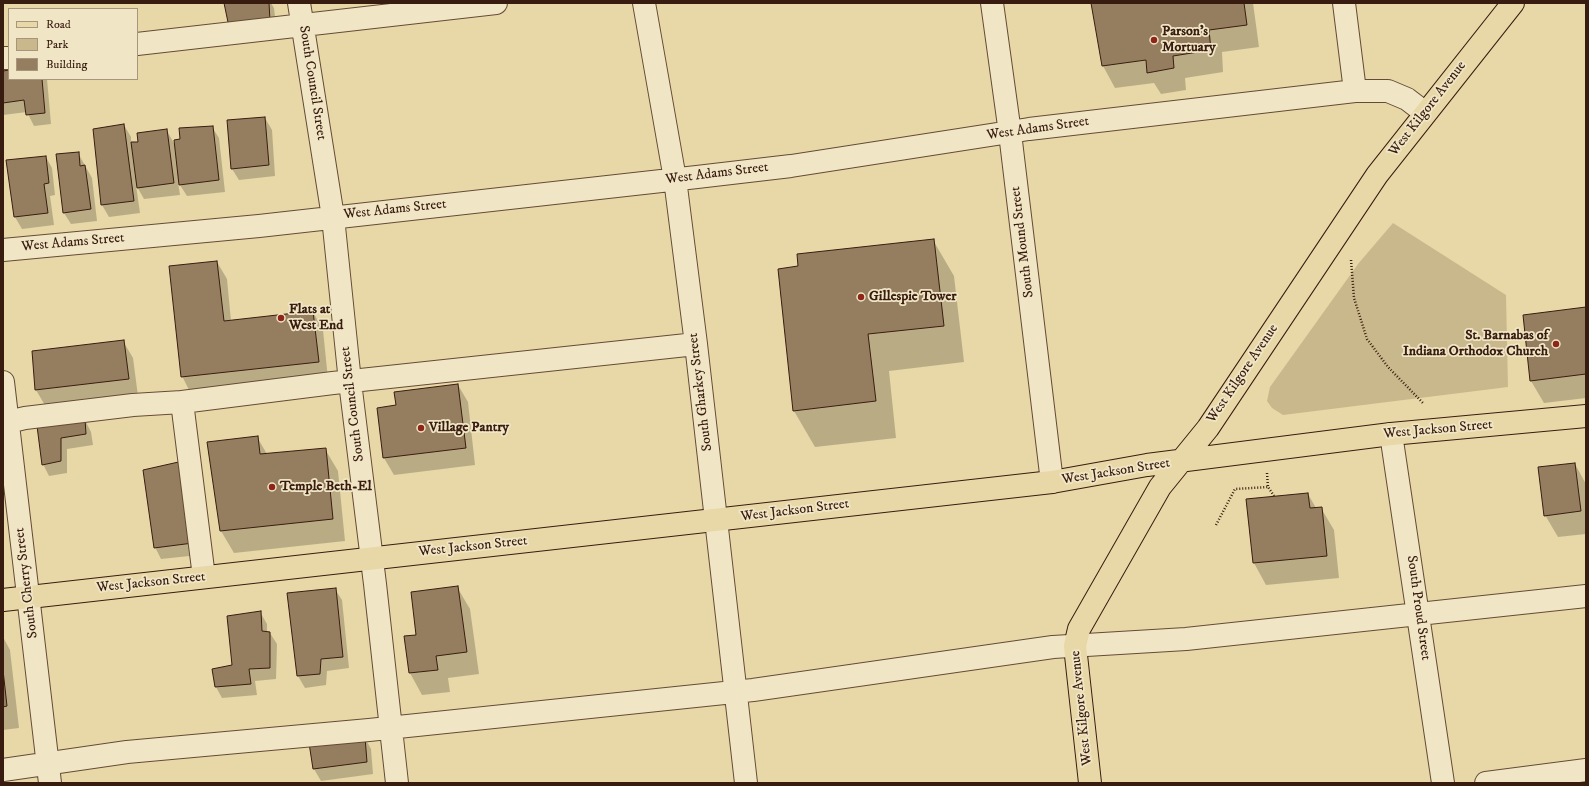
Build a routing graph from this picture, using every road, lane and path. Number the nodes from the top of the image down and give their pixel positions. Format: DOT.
graph roads {
  1 [pos="299,3"];
  2 [pos="496,3"];
  3 [pos="644,3"];
  4 [pos="992,3"];
  5 [pos="1344,3"];
  6 [pos="1513,3"];
  7 [pos="302,26"];
  8 [pos="138,44"];
  9 [pos="1355,91"];
  10 [pos="1424,112"];
  11 [pos="1010,132"];
  12 [pos="675,179"];
  13 [pos="333,217"];
  14 [pos="3,250"];
  15 [pos="1352,260"];
  16 [pos="696,344"];
  17 [pos="3,382"];
  18 [pos="350,382"];
  19 [pos="182,402"];
  20 [pos="1423,403"];
  21 [pos="1586,416"];
  22 [pos="1391,434"];
  23 [pos="7,435"];
  24 [pos="1182,462"];
  25 [pos="1266,471"];
  26 [pos="1052,482"];
  27 [pos="1268,487"];
  28 [pos="1274,496"];
  29 [pos="716,520"];
  30 [pos="1216,525"];
  31 [pos="372,557"];
  32 [pos="204,577"];
  33 [pos="1586,596"];
  34 [pos="29,597"];
  35 [pos="3,600"];
  36 [pos="1420,615"];
  37 [pos="1075,646"];
  38 [pos="736,692"];
  39 [pos="390,727"];
  40 [pos="3,770"];
  41 [pos="1586,770"];
  42 [pos="49,773"];
  43 [pos="397,783"];
  44 [pos="746,783"];
  45 [pos="1090,783"];
  46 [pos="1443,783"];
  47 [pos="1486,783"];
  1 -- 7 [label="street, South Council Street"];
  2 -- 7 [label="street"];
  3 -- 12 [label="street, South Gharkey Street"];
  4 -- 11 [label="street, South Mound Street"];
  5 -- 9 [label="street"];
  6 -- 10 [label="main road, West Kilgore Avenue"];
  7 -- 8 [label="street"];
  7 -- 13 [label="street, South Council Street"];
  9 -- 10 [label="street, West Adams Street"];
  9 -- 11 [label="street, West Adams Street"];
  10 -- 24 [label="main road, West Kilgore Avenue"];
  11 -- 12 [label="street, West Adams Street"];
  11 -- 26 [label="street, South Mound Street"];
  12 -- 13 [label="street, West Adams Street"];
  12 -- 16 [label="street, South Gharkey Street"];
  13 -- 14 [label="street, West Adams Street"];
  13 -- 18 [label="street, South Council Street"];
  15 -- 20 [label="path"];
  16 -- 18 [label="street"];
  16 -- 29 [label="street, South Gharkey Street"];
  17 -- 23 [label="street, South Cherry Street"];
  18 -- 19 [label="street"];
  18 -- 31 [label="street, South Council Street"];
  19 -- 23 [label="street"];
  19 -- 32 [label="street"];
  21 -- 22 [label="main road, West Jackson Street"];
  22 -- 24 [label="main road, West Jackson Street"];
  22 -- 36 [label="street, South Proud Street"];
  23 -- 34 [label="street, South Cherry Street"];
  24 -- 26 [label="main road, West Jackson Street"];
  24 -- 37 [label="main road, West Kilgore Avenue"];
  25 -- 27 [label="path"];
  26 -- 29 [label="main road, West Jackson Street"];
  27 -- 28 [label="path"];
  27 -- 30 [label="path"];
  29 -- 31 [label="main road, West Jackson Street"];
  29 -- 38 [label="street, South Gharkey Street"];
  31 -- 32 [label="main road, West Jackson Street"];
  31 -- 39 [label="street, South Council Street"];
  32 -- 34 [label="main road, West Jackson Street"];
  33 -- 36 [label="street"];
  34 -- 35 [label="main road, West Jackson Street"];
  34 -- 42 [label="street, South Cherry Street"];
  36 -- 37 [label="street"];
  36 -- 46 [label="street, South Proud Street"];
  37 -- 38 [label="street"];
  37 -- 45 [label="main road, West Kilgore Avenue"];
  38 -- 39 [label="street"];
  38 -- 44 [label="street, South Gharkey Street"];
  39 -- 42 [label="street"];
  39 -- 43 [label="street, South Council Street"];
  40 -- 42 [label="street"];
  41 -- 47 [label="street"];
}
